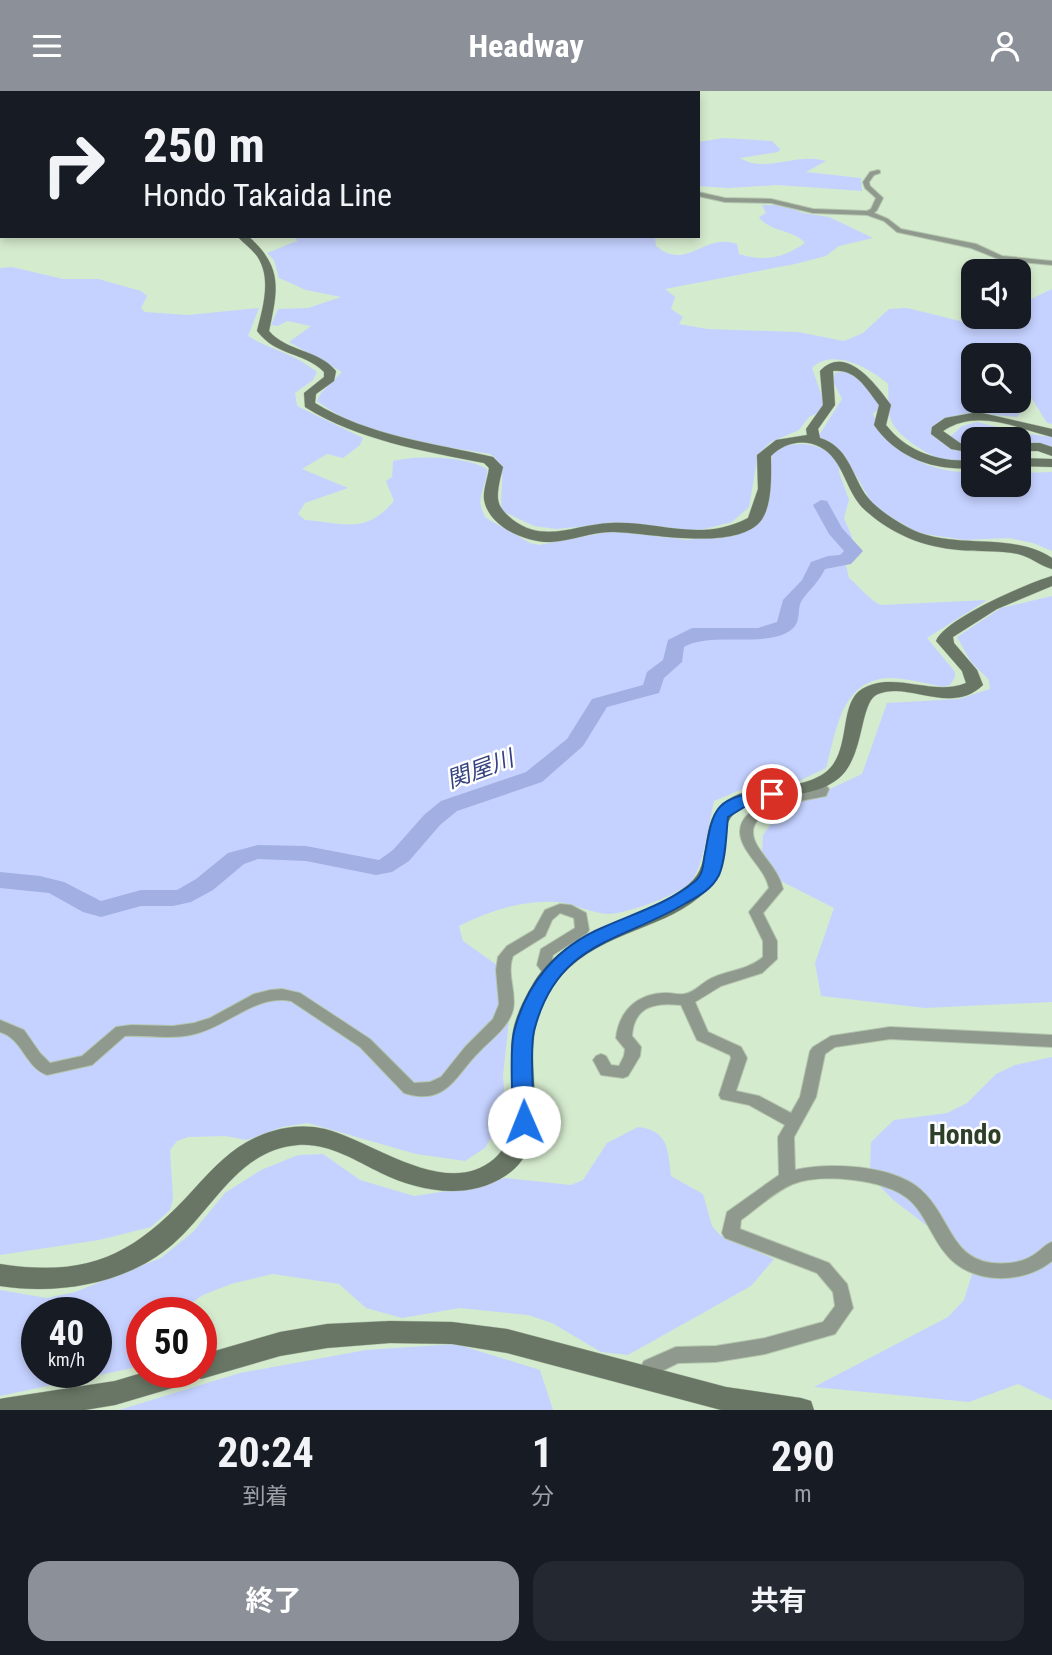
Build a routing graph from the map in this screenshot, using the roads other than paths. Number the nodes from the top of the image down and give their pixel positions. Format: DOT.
graph roads {
  1 [pos="878,172"];
  2 [pos="700,194"];
  3 [pos="868,213"];
  4 [pos="244,238"];
  5 [pos="1052,263"];
  6 [pos="1026,427"];
  7 [pos="1031,428"];
  8 [pos="1052,433"];
  9 [pos="814,440"];
  10 [pos="961,446"];
  11 [pos="1031,447"];
  12 [pos="1052,453"];
  13 [pos="1031,462"];
  14 [pos="1052,463"];
  15 [pos="961,464"];
  16 [pos="1052,565"];
  17 [pos="1052,581"];
  18 [pos="819,785"];
  19 [pos="551,974"];
  20 [pos="686,999"];
  21 [pos="0,1025"];
  22 [pos="1052,1041"];
  23 [pos="601,1060"];
  24 [pos="795,1123"];
  25 [pos="787,1178"];
  26 [pos="1052,1249"];
  27 [pos="0,1275"];
  28 [pos="217,1362"];
  29 [pos="644,1378"];
  30 [pos="132,1388"];
  31 [pos="5,1410"];
  32 [pos="801,1410"];
  1 -- 3 [label="street"];
  2 -- 3 [label="street"];
  3 -- 5 [label="street"];
  4 -- 9 [label="main road"];
  6 -- 10 [label="main road"];
  7 -- 8 [label="main road"];
  9 -- 15 [label="main road"];
  9 -- 16 [label="main road"];
  11 -- 12 [label="main road"];
  13 -- 14 [label="main road"];
  17 -- 18 [label="main road"];
  18 -- 19 [label="main road"];
  18 -- 20 [label="street"];
  19 -- 21 [label="street"];
  19 -- 27 [label="main road"];
  20 -- 23 [label="street"];
  20 -- 24 [label="street"];
  22 -- 24 [label="street"];
  24 -- 25 [label="street"];
  25 -- 26 [label="street"];
  25 -- 29 [label="street"];
  28 -- 29 [label="main road"];
  29 -- 32 [label="main road"];
  30 -- 31 [label="main road"];
}
